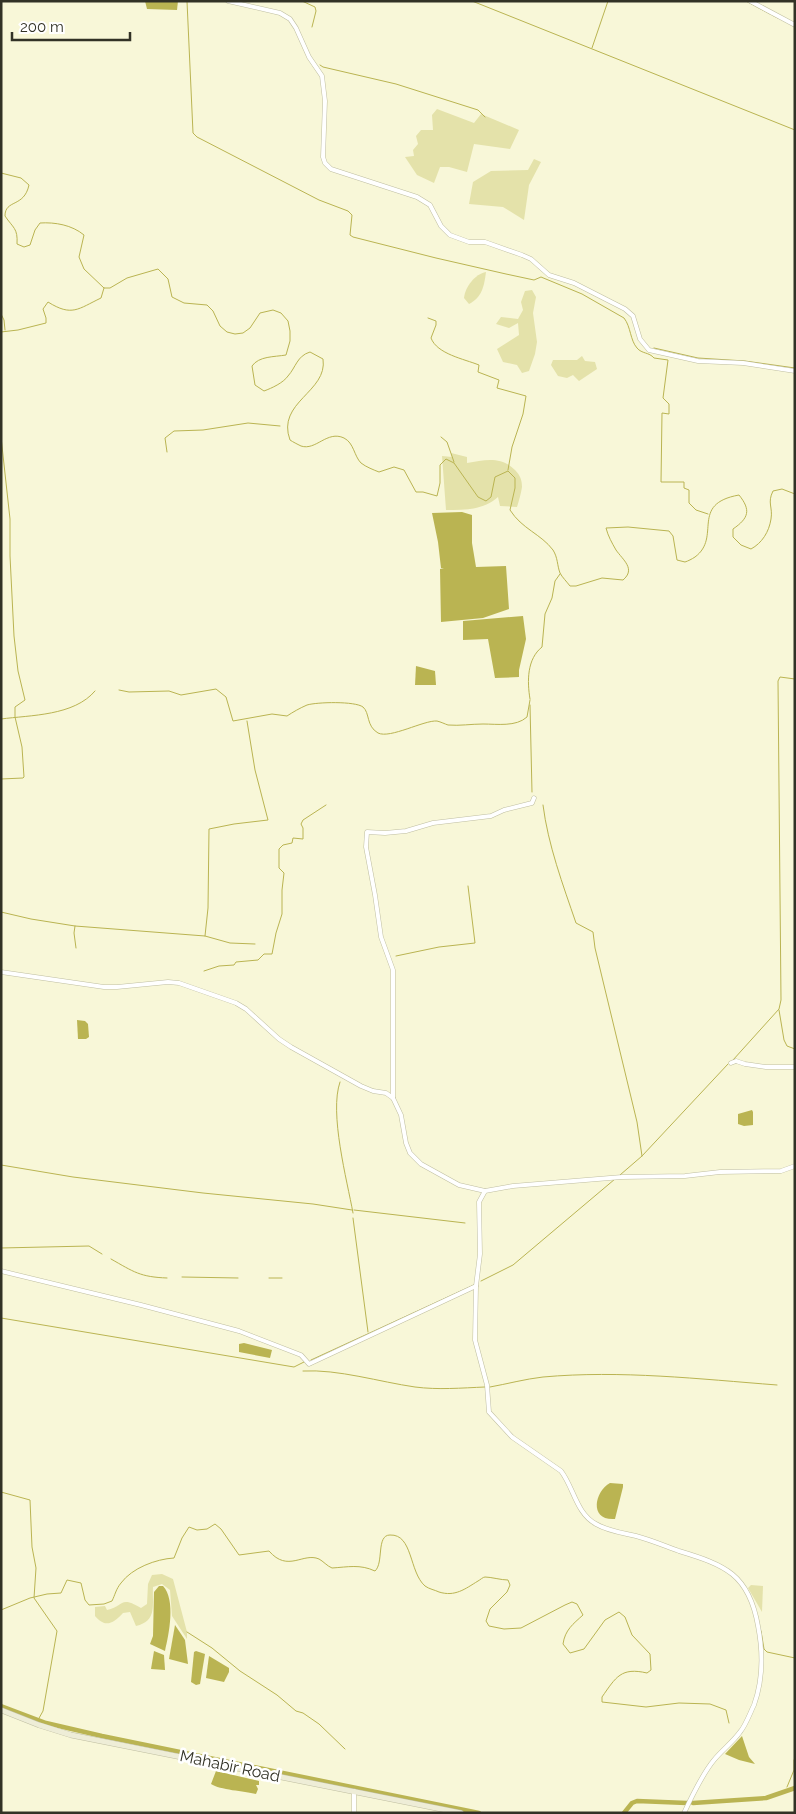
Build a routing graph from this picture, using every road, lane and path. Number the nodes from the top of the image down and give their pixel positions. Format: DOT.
graph roads {
  1 [pos="228,1"];
  2 [pos="750,1"];
  3 [pos="795,25"];
  4 [pos="795,371"];
  5 [pos="534,798"];
  6 [pos="1,972"];
  7 [pos="731,1064"];
  8 [pos="795,1067"];
  9 [pos="393,1098"];
  10 [pos="795,1166"];
  11 [pos="485,1191"];
  12 [pos="1,1271"];
  13 [pos="476,1286"];
  14 [pos="1,1710"];
  15 [pos="354,1791"];
  16 [pos="354,1813"];
  17 [pos="461,1813"];
  18 [pos="684,1813"];
  1 -- 4 [label="street"];
  2 -- 3 [label="street"];
  5 -- 9 [label="street"];
  6 -- 9 [label="street"];
  7 -- 8 [label="street"];
  9 -- 11 [label="street"];
  10 -- 11 [label="street"];
  11 -- 13 [label="street"];
  12 -- 13 [label="street"];
  13 -- 18 [label="street"];
  14 -- 15 [label="street, Mahabir Road"];
  15 -- 16 [label="street"];
  15 -- 17 [label="street, Mahabir Road"];
}
